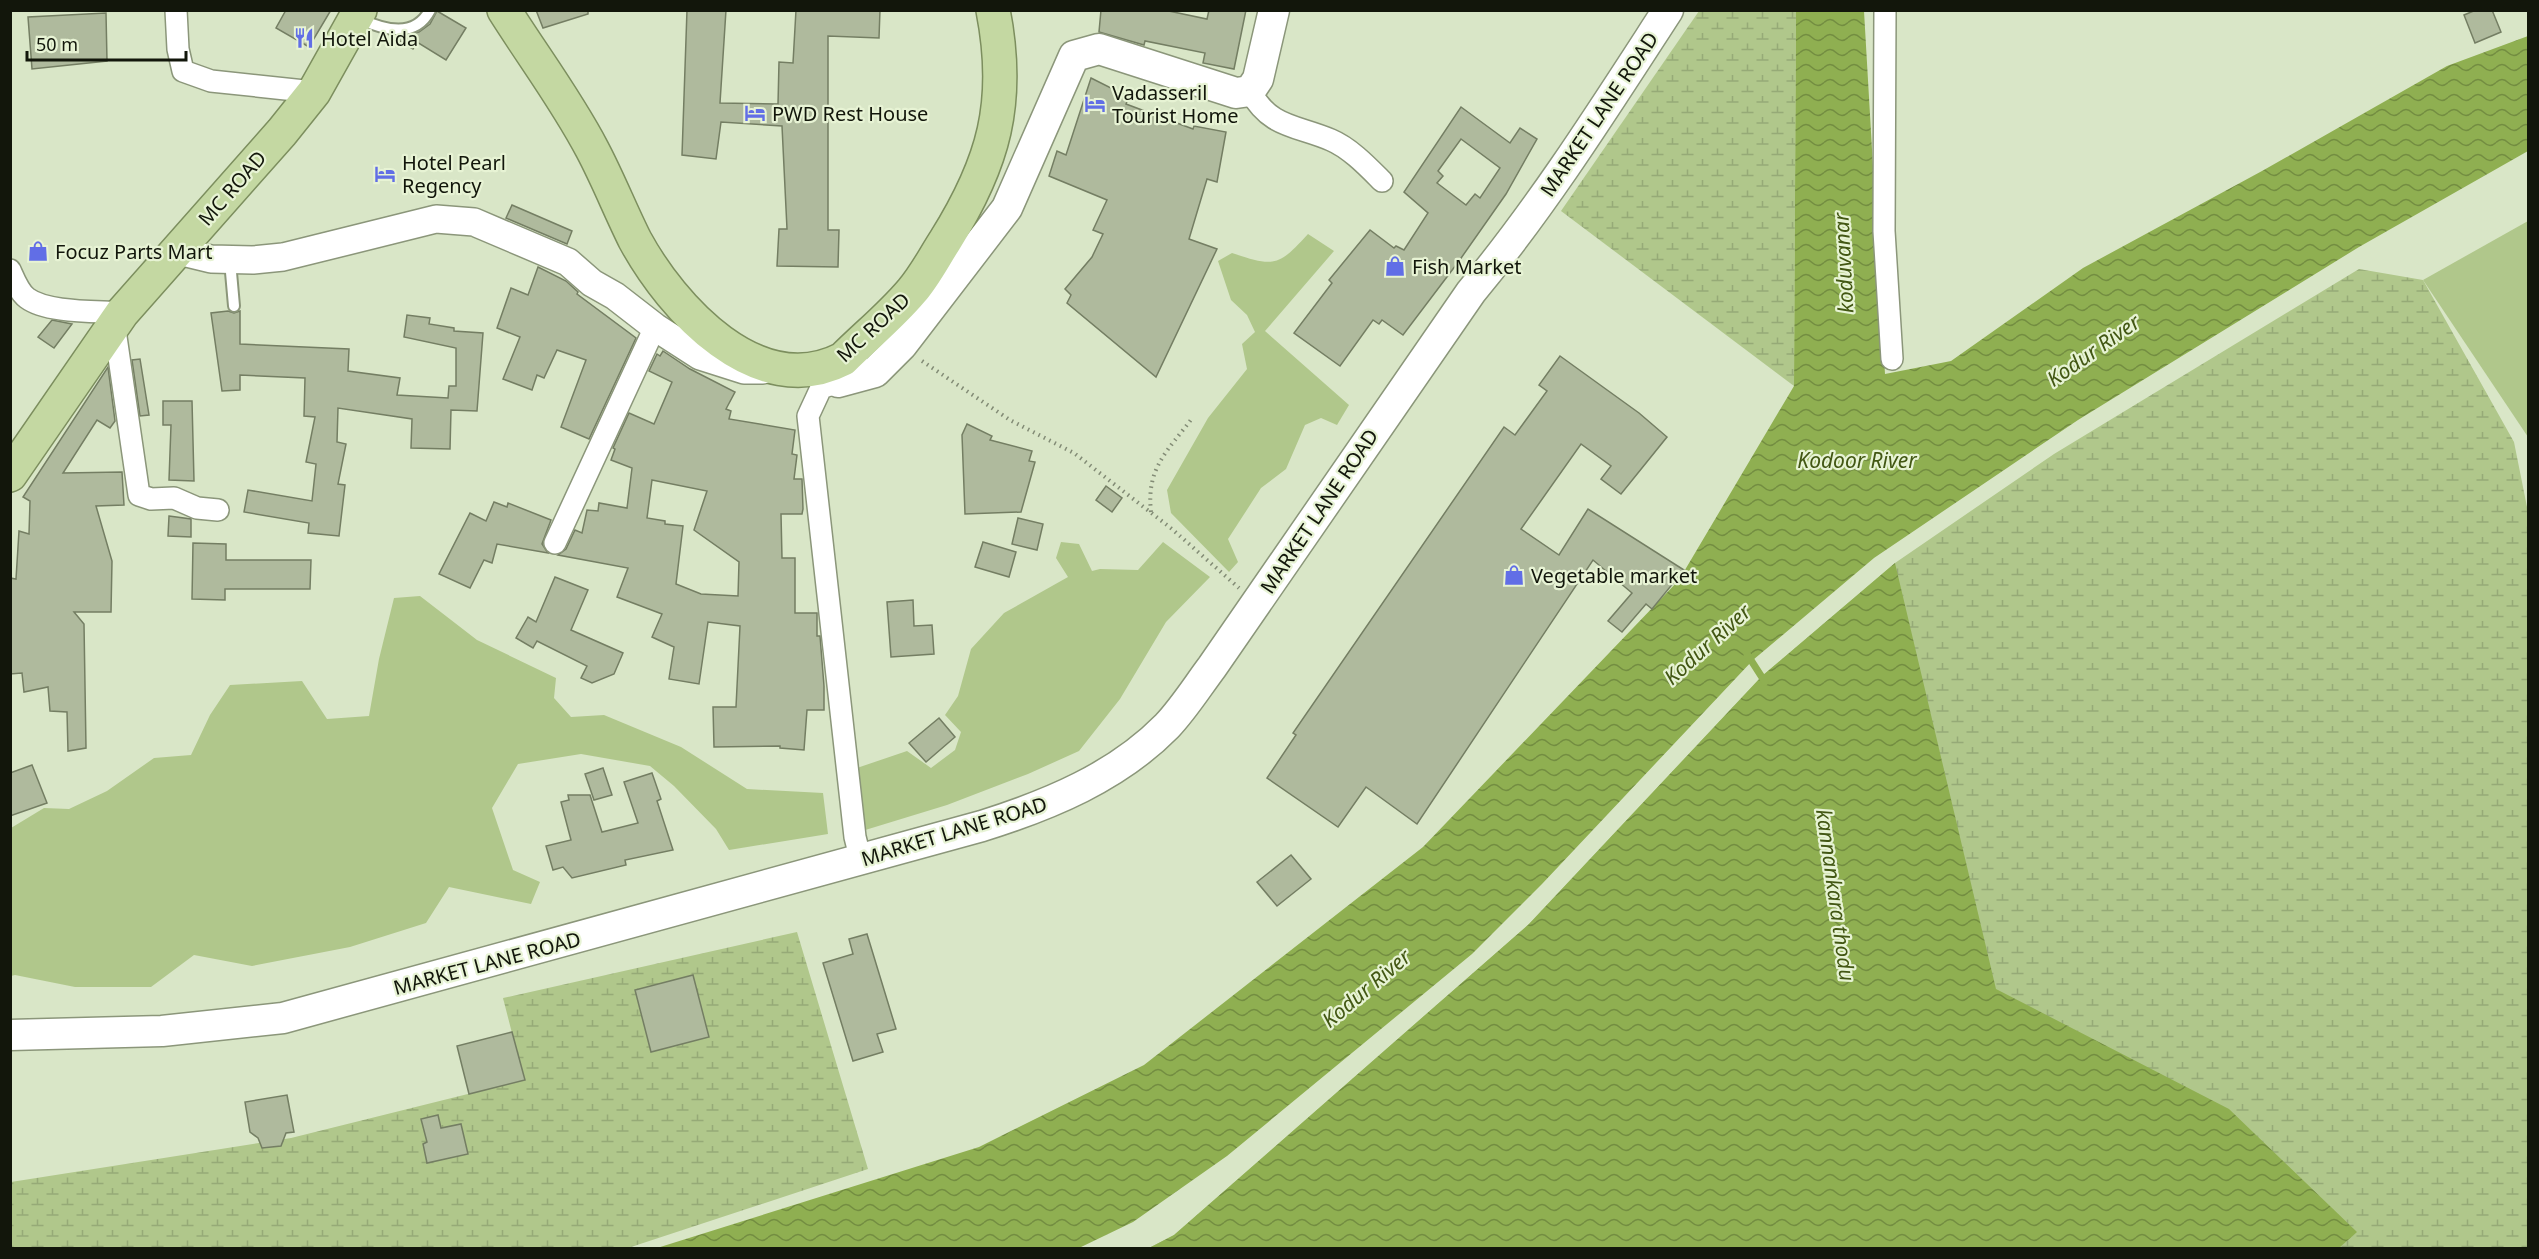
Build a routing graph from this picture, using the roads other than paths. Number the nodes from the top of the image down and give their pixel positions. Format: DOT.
graph roads {
  1 [pos="176,10"];
  2 [pos="430,10"];
  3 [pos="504,10"];
  4 [pos="993,10"];
  5 [pos="1275,10"];
  6 [pos="1668,10"];
  7 [pos="1885,10"];
  8 [pos="359,14"];
  9 [pos="1250,91"];
  10 [pos="314,92"];
  11 [pos="1382,181"];
  12 [pos="178,251"];
  13 [pos="230,261"];
  14 [pos="10,270"];
  15 [pos="234,306"];
  16 [pos="118,318"];
  17 [pos="655,327"];
  18 [pos="1892,359"];
  19 [pos="785,370"];
  20 [pos="835,373"];
  21 [pos="25,436"];
  22 [pos="10,475"];
  23 [pos="218,510"];
  24 [pos="555,543"];
  25 [pos="861,861"];
  26 [pos="10,1035"];
  1 -- 10 [label="street"];
  2 -- 8 [label="lane"];
  3 -- 19 [label="highway, MC ROAD"];
  4 -- 20 [label="highway, MC ROAD"];
  5 -- 9 [label="main road"];
  6 -- 25 [label="main road, MARKET LANE ROAD"];
  7 -- 18 [label="street"];
  8 -- 10 [label="highway, MC ROAD"];
  9 -- 11 [label="street"];
  9 -- 20 [label="main road"];
  10 -- 12 [label="highway, MC ROAD"];
  12 -- 13 [label="street"];
  12 -- 16 [label="highway, MC ROAD"];
  13 -- 15 [label="lane"];
  13 -- 17 [label="street"];
  14 -- 16 [label="street"];
  16 -- 21 [label="highway, MC ROAD"];
  16 -- 23 [label="street"];
  17 -- 19 [label="street"];
  17 -- 24 [label="street"];
  19 -- 20 [label="highway, MC ROAD"];
  20 -- 25 [label="street"];
  21 -- 22 [label="highway, MC ROAD"];
  25 -- 26 [label="main road, MARKET LANE ROAD"];
}
